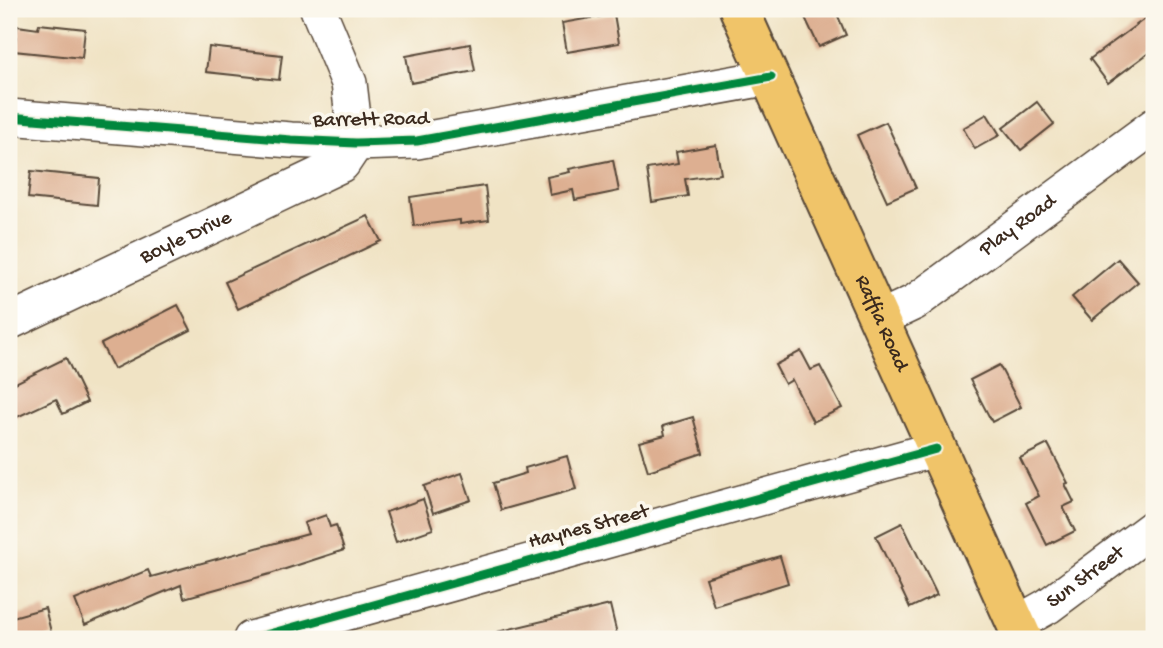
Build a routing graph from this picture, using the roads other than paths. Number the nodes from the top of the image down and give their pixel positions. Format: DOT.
graph roads {
  1 [pos="318,9"];
  2 [pos="739,9"];
  3 [pos="771,76"];
  4 [pos="9,117"];
  5 [pos="1154,126"];
  6 [pos="356,143"];
  7 [pos="879,319"];
  8 [pos="9,323"];
  9 [pos="936,449"];
  10 [pos="1154,527"];
  11 [pos="1019,632"];
  12 [pos="251,639"];
  1 -- 6 [label="street"];
  2 -- 3 [label="main road, Raffia Road"];
  3 -- 6 [label="street, Barrett Road"];
  3 -- 7 [label="main road, Raffia Road"];
  4 -- 6 [label="street, Barrett Road"];
  5 -- 7 [label="street, Play Road"];
  6 -- 8 [label="street, Boyle Drive"];
  7 -- 9 [label="main road, Raffia Road"];
  9 -- 11 [label="main road, Raffia Road"];
  9 -- 12 [label="street, Haynes Street"];
  10 -- 11 [label="street, Sun Street"];
}
